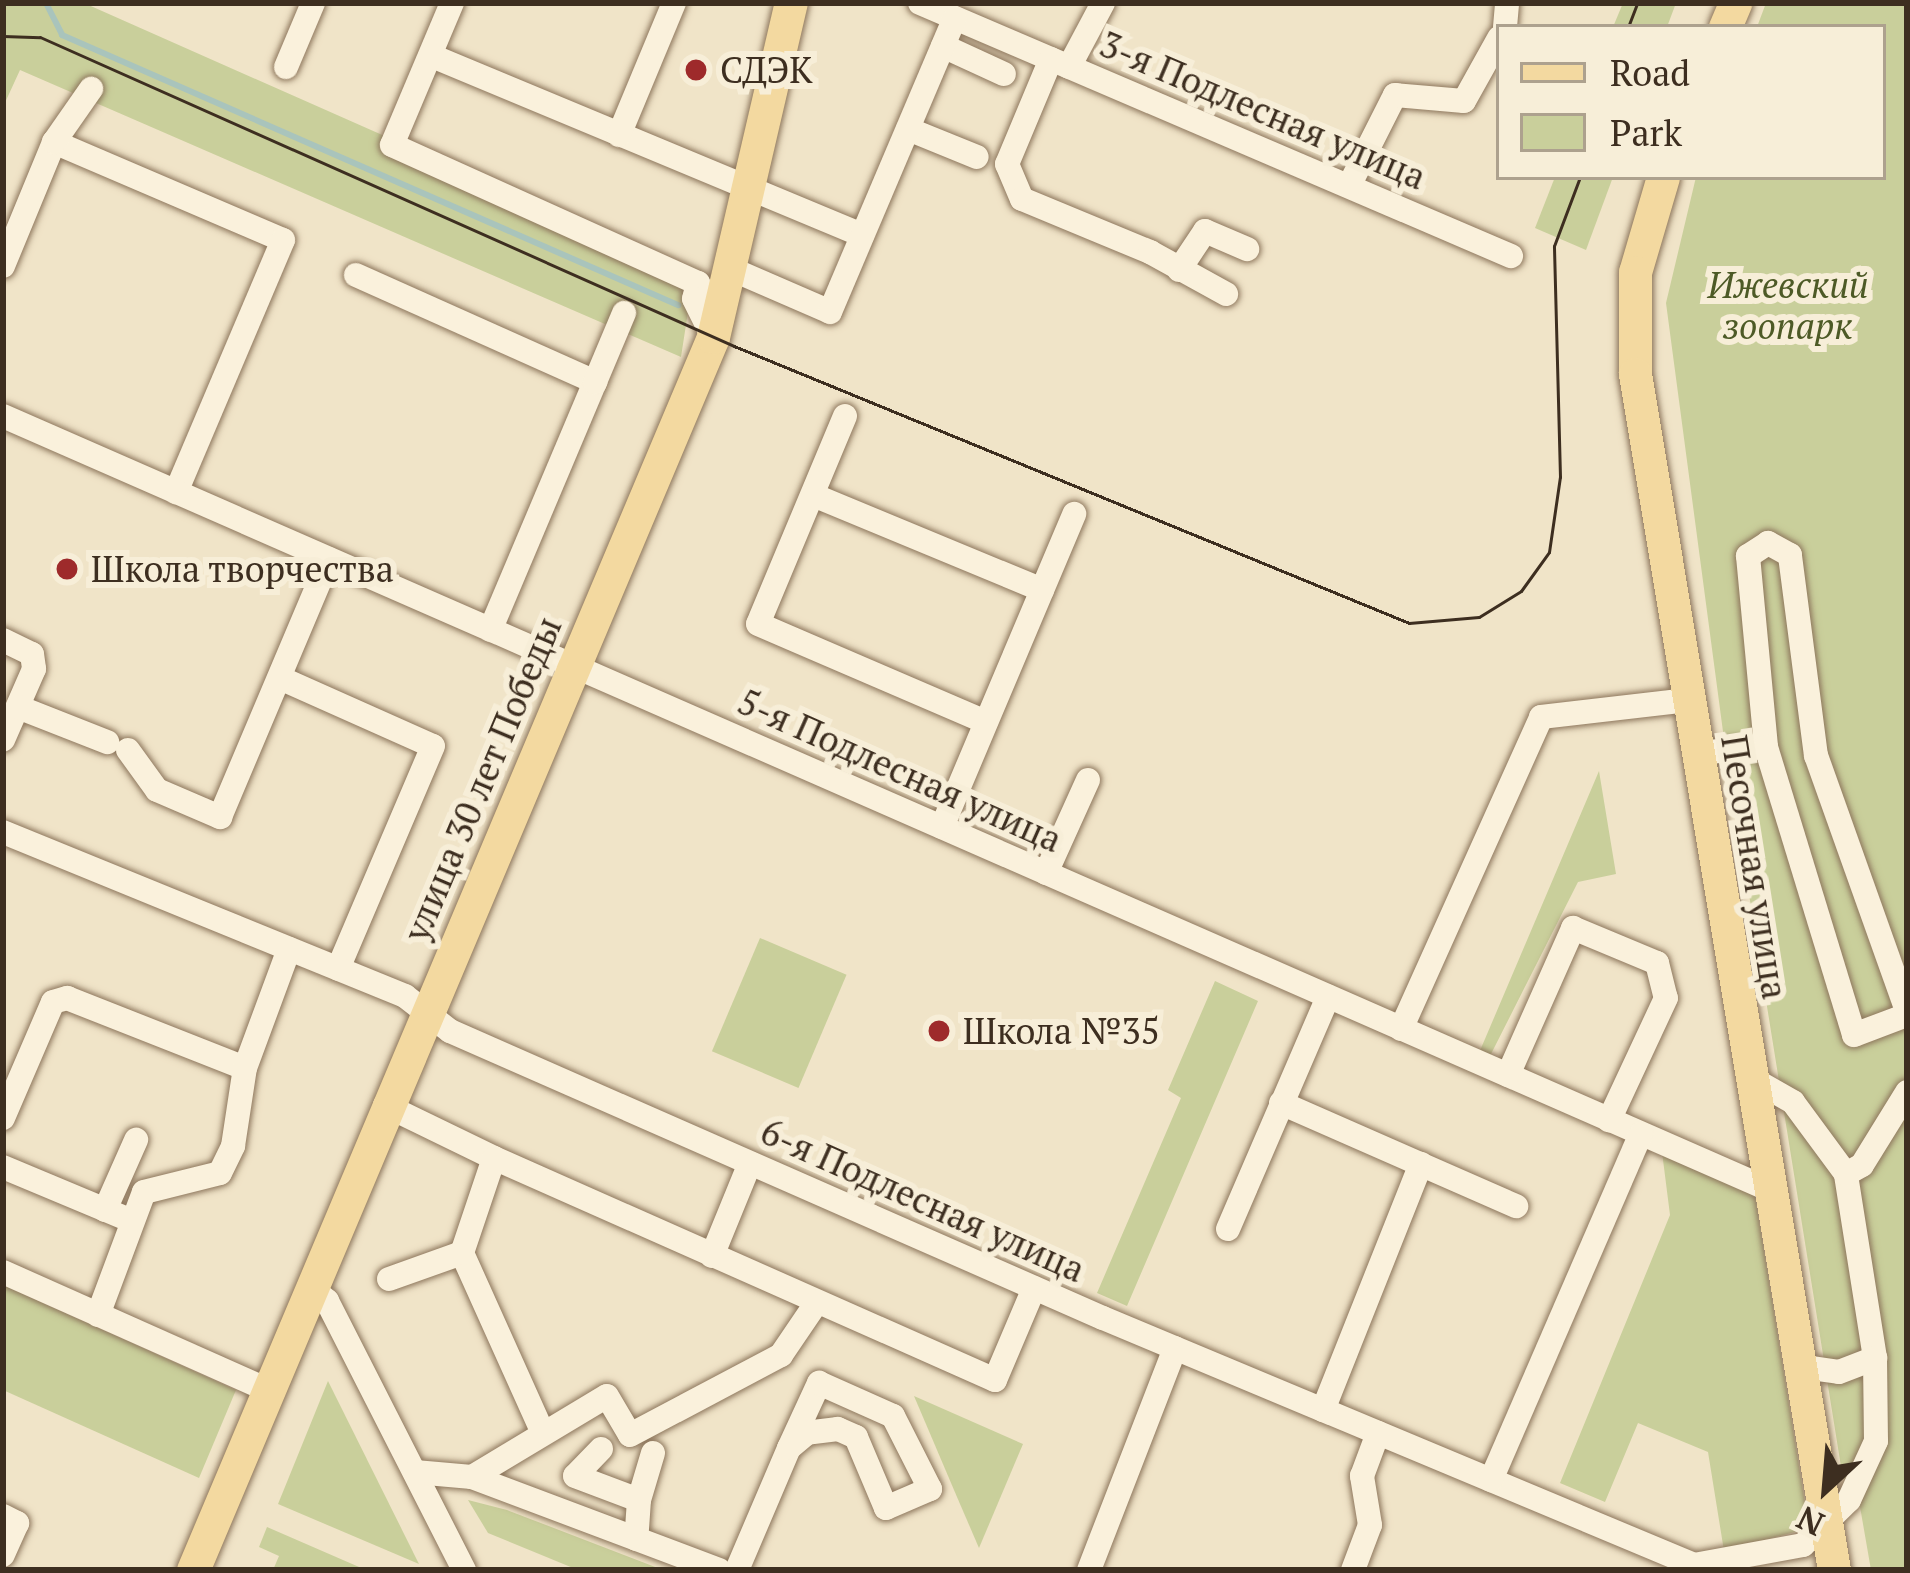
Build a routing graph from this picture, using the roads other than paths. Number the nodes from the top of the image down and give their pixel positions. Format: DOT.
graph roads {
  1 [pos="313,3"];
  2 [pos="452,3"];
  3 [pos="674,3"];
  4 [pos="791,3"];
  5 [pos="920,3"];
  6 [pos="1103,3"];
  7 [pos="955,18"];
  8 [pos="1496,43"];
  9 [pos="943,46"];
  10 [pos="432,56"];
  11 [pos="1060,63"];
  12 [pos="286,68"];
  13 [pos="1004,74"];
  14 [pos="91,89"];
  15 [pos="908,129"];
  16 [pos="619,134"];
  17 [pos="54,142"];
  18 [pos="976,157"];
  19 [pos="1662,180"];
  20 [pos="1348,186"];
  21 [pos="748,188"];
  22 [pos="862,235"];
  23 [pos="1246,249"];
  24 [pos="1511,256"];
  25 [pos="3,266"];
  26 [pos="729,268"];
  27 [pos="1179,270"];
  28 [pos="356,275"];
  29 [pos="1226,294"];
  30 [pos="624,313"];
  31 [pos="713,337"];
  32 [pos="595,382"];
  33 [pos="3,416"];
  34 [pos="845,416"];
  35 [pos="176,492"];
  36 [pos="813,495"];
  37 [pos="1074,514"];
  38 [pos="329,559"];
  39 [pos="1042,590"];
  40 [pos="490,629"];
  41 [pos="3,640"];
  42 [pos="572,665"];
  43 [pos="280,678"];
  44 [pos="1688,700"];
  45 [pos="18,706"];
  46 [pos="986,722"];
  47 [pos="3,740"];
  48 [pos="1766,747"];
  49 [pos="1697,753"];
  50 [pos="1088,781"];
  51 [pos="942,827"];
  52 [pos="3,832"];
  53 [pos="1046,873"];
  54 [pos="289,949"];
  55 [pos="338,969"];
  56 [pos="1328,997"];
  57 [pos="428,1006"];
  58 [pos="1907,1013"];
  59 [pos="1401,1029"];
  60 [pos="245,1068"];
  61 [pos="1508,1075"];
  62 [pos="1749,1077"];
  63 [pos="1907,1092"];
  64 [pos="1281,1103"];
  65 [pos="386,1105"];
  66 [pos="3,1118"];
  67 [pos="1610,1120"];
  68 [pos="1640,1134"];
  69 [pos="136,1140"];
  70 [pos="494,1158"];
  71 [pos="750,1163"];
  72 [pos="1421,1164"];
  73 [pos="3,1167"];
  74 [pos="1846,1174"];
  75 [pos="1768,1189"];
  76 [pos="1516,1206"];
  77 [pos="105,1210"];
  78 [pos="132,1222"];
  79 [pos="1228,1228"];
  80 [pos="462,1253"];
  81 [pos="712,1256"];
  82 [pos="3,1272"];
  83 [pos="389,1279"];
  84 [pos="310,1287"];
  85 [pos="1034,1288"];
  86 [pos="817,1302"];
  87 [pos="98,1315"];
  88 [pos="1175,1348"];
  89 [pos="1875,1358"];
  90 [pos="1797,1366"];
  91 [pos="268,1390"];
  92 [pos="1322,1410"];
  93 [pos="542,1431"];
  94 [pos="1378,1433"];
  95 [pos="789,1448"];
  96 [pos="601,1449"];
  97 [pos="653,1454"];
  98 [pos="416,1472"];
  99 [pos="472,1477"];
  100 [pos="1492,1480"];
  101 [pos="639,1500"];
  102 [pos="3,1516"];
  103 [pos="1826,1527"];
  104 [pos="636,1539"];
  105 [pos="3,1555"];
  106 [pos="1693,1567"];
  107 [pos="193,1570"];
  108 [pos="464,1570"];
  109 [pos="719,1570"];
  110 [pos="737,1570"];
  111 [pos="1089,1570"];
  112 [pos="1353,1570"];
  113 [pos="1834,1570"];
  1 -- 12 [label="street"];
  2 -- 10 [label="street"];
  3 -- 16 [label="street"];
  4 -- 21 [label="main road, улица 30 лет Победы"];
  5 -- 7 [label="street, 3-я Подлесная улица"];
  6 -- 11 [label="street"];
  7 -- 9 [label="street"];
  7 -- 11 [label="street, 3-я Подлесная улица"];
  8 -- 20 [label="street"];
  9 -- 13 [label="street"];
  9 -- 15 [label="street"];
  10 -- 16 [label="street"];
  10 -- 31 [label="street"];
  11 -- 20 [label="street, 3-я Подлесная улица"];
  11 -- 27 [label="street"];
  14 -- 17 [label="street"];
  15 -- 18 [label="street"];
  15 -- 22 [label="street"];
  16 -- 21 [label="street"];
  17 -- 25 [label="street"];
  17 -- 35 [label="street"];
  19 -- 44 [label="main road, Песочная улица"];
  20 -- 24 [label="street, 3-я Подлесная улица"];
  21 -- 22 [label="street"];
  21 -- 26 [label="main road, улица 30 лет Победы"];
  22 -- 26 [label="street"];
  23 -- 27 [label="street"];
  26 -- 31 [label="main road, улица 30 лет Победы"];
  27 -- 29 [label="street"];
  28 -- 32 [label="street"];
  30 -- 32 [label="street"];
  31 -- 42 [label="main road, улица 30 лет Победы"];
  32 -- 40 [label="street"];
  33 -- 35 [label="street, 5-я Подлесная улица"];
  34 -- 36 [label="street"];
  35 -- 38 [label="street, 5-я Подлесная улица"];
  36 -- 39 [label="street"];
  36 -- 46 [label="street"];
  37 -- 39 [label="street"];
  38 -- 40 [label="street, 5-я Подлесная улица"];
  38 -- 43 [label="street"];
  39 -- 46 [label="street"];
  40 -- 42 [label="street, 5-я Подлесная улица"];
  41 -- 45 [label="street"];
  42 -- 51 [label="street, 5-я Подлесная улица"];
  42 -- 57 [label="main road, улица 30 лет Победы"];
  43 -- 45 [label="street"];
  43 -- 55 [label="street"];
  44 -- 49 [label="main road, Песочная улица"];
  44 -- 59 [label="street"];
  45 -- 47 [label="street"];
  46 -- 51 [label="street"];
  48 -- 49 [label="street"];
  48 -- 58 [label="street"];
  48 -- 58 [label="street"];
  49 -- 62 [label="main road, Песочная улица"];
  50 -- 53 [label="street"];
  51 -- 53 [label="street, 5-я Подлесная улица"];
  52 -- 54 [label="street, 6-я Подлесная улица"];
  53 -- 56 [label="street, 5-я Подлесная улица"];
  54 -- 55 [label="street, 6-я Подлесная улица"];
  54 -- 60 [label="street"];
  55 -- 57 [label="street, 6-я Подлесная улица"];
  56 -- 59 [label="street, 5-я Подлесная улица"];
  56 -- 64 [label="street"];
  57 -- 65 [label="main road, улица 30 лет Победы"];
  57 -- 71 [label="street, 6-я Подлесная улица"];
  59 -- 61 [label="street, 5-я Подлесная улица"];
  60 -- 66 [label="street"];
  60 -- 78 [label="street"];
  61 -- 67 [label="street, 5-я Подлесная улица"];
  61 -- 67 [label="street"];
  62 -- 74 [label="street"];
  62 -- 75 [label="main road, Песочная улица"];
  63 -- 74 [label="street"];
  64 -- 72 [label="street"];
  64 -- 79 [label="street"];
  65 -- 70 [label="street"];
  65 -- 84 [label="main road, улица 30 лет Победы"];
  67 -- 68 [label="street, 5-я Подлесная улица"];
  68 -- 75 [label="street, 5-я Подлесная улица"];
  68 -- 100 [label="street"];
  69 -- 77 [label="street"];
  70 -- 80 [label="street"];
  70 -- 81 [label="street"];
  71 -- 81 [label="street"];
  71 -- 85 [label="street, 6-я Подлесная улица"];
  72 -- 76 [label="street"];
  72 -- 92 [label="street"];
  73 -- 77 [label="street"];
  74 -- 89 [label="street"];
  75 -- 90 [label="main road, Песочная улица"];
  77 -- 78 [label="street"];
  78 -- 87 [label="street"];
  80 -- 83 [label="street"];
  80 -- 93 [label="street"];
  81 -- 86 [label="street"];
  82 -- 87 [label="street"];
  84 -- 91 [label="main road, улица 30 лет Победы"];
  84 -- 98 [label="street"];
  85 -- 86 [label="street"];
  85 -- 88 [label="street, 6-я Подлесная улица"];
  86 -- 93 [label="street"];
  87 -- 91 [label="street"];
  88 -- 92 [label="street, 6-я Подлесная улица"];
  88 -- 111 [label="street"];
  89 -- 90 [label="street"];
  89 -- 103 [label="street"];
  90 -- 103 [label="main road, Песочная улица"];
  91 -- 107 [label="main road, улица 30 лет Победы"];
  92 -- 94 [label="street, 6-я Подлесная улица"];
  93 -- 99 [label="street"];
  94 -- 100 [label="street, 6-я Подлесная улица"];
  94 -- 112 [label="street"];
  95 -- 95 [label="street"];
  95 -- 110 [label="street"];
  96 -- 101 [label="street"];
  97 -- 101 [label="street"];
  98 -- 99 [label="street"];
  98 -- 108 [label="street"];
  99 -- 104 [label="street"];
  100 -- 106 [label="street, 6-я Подлесная улица"];
  101 -- 104 [label="street"];
  102 -- 105 [label="street"];
  103 -- 106 [label="street, 6-я Подлесная улица"];
  103 -- 113 [label="main road, Песочная улица"];
  104 -- 109 [label="street"];
}
